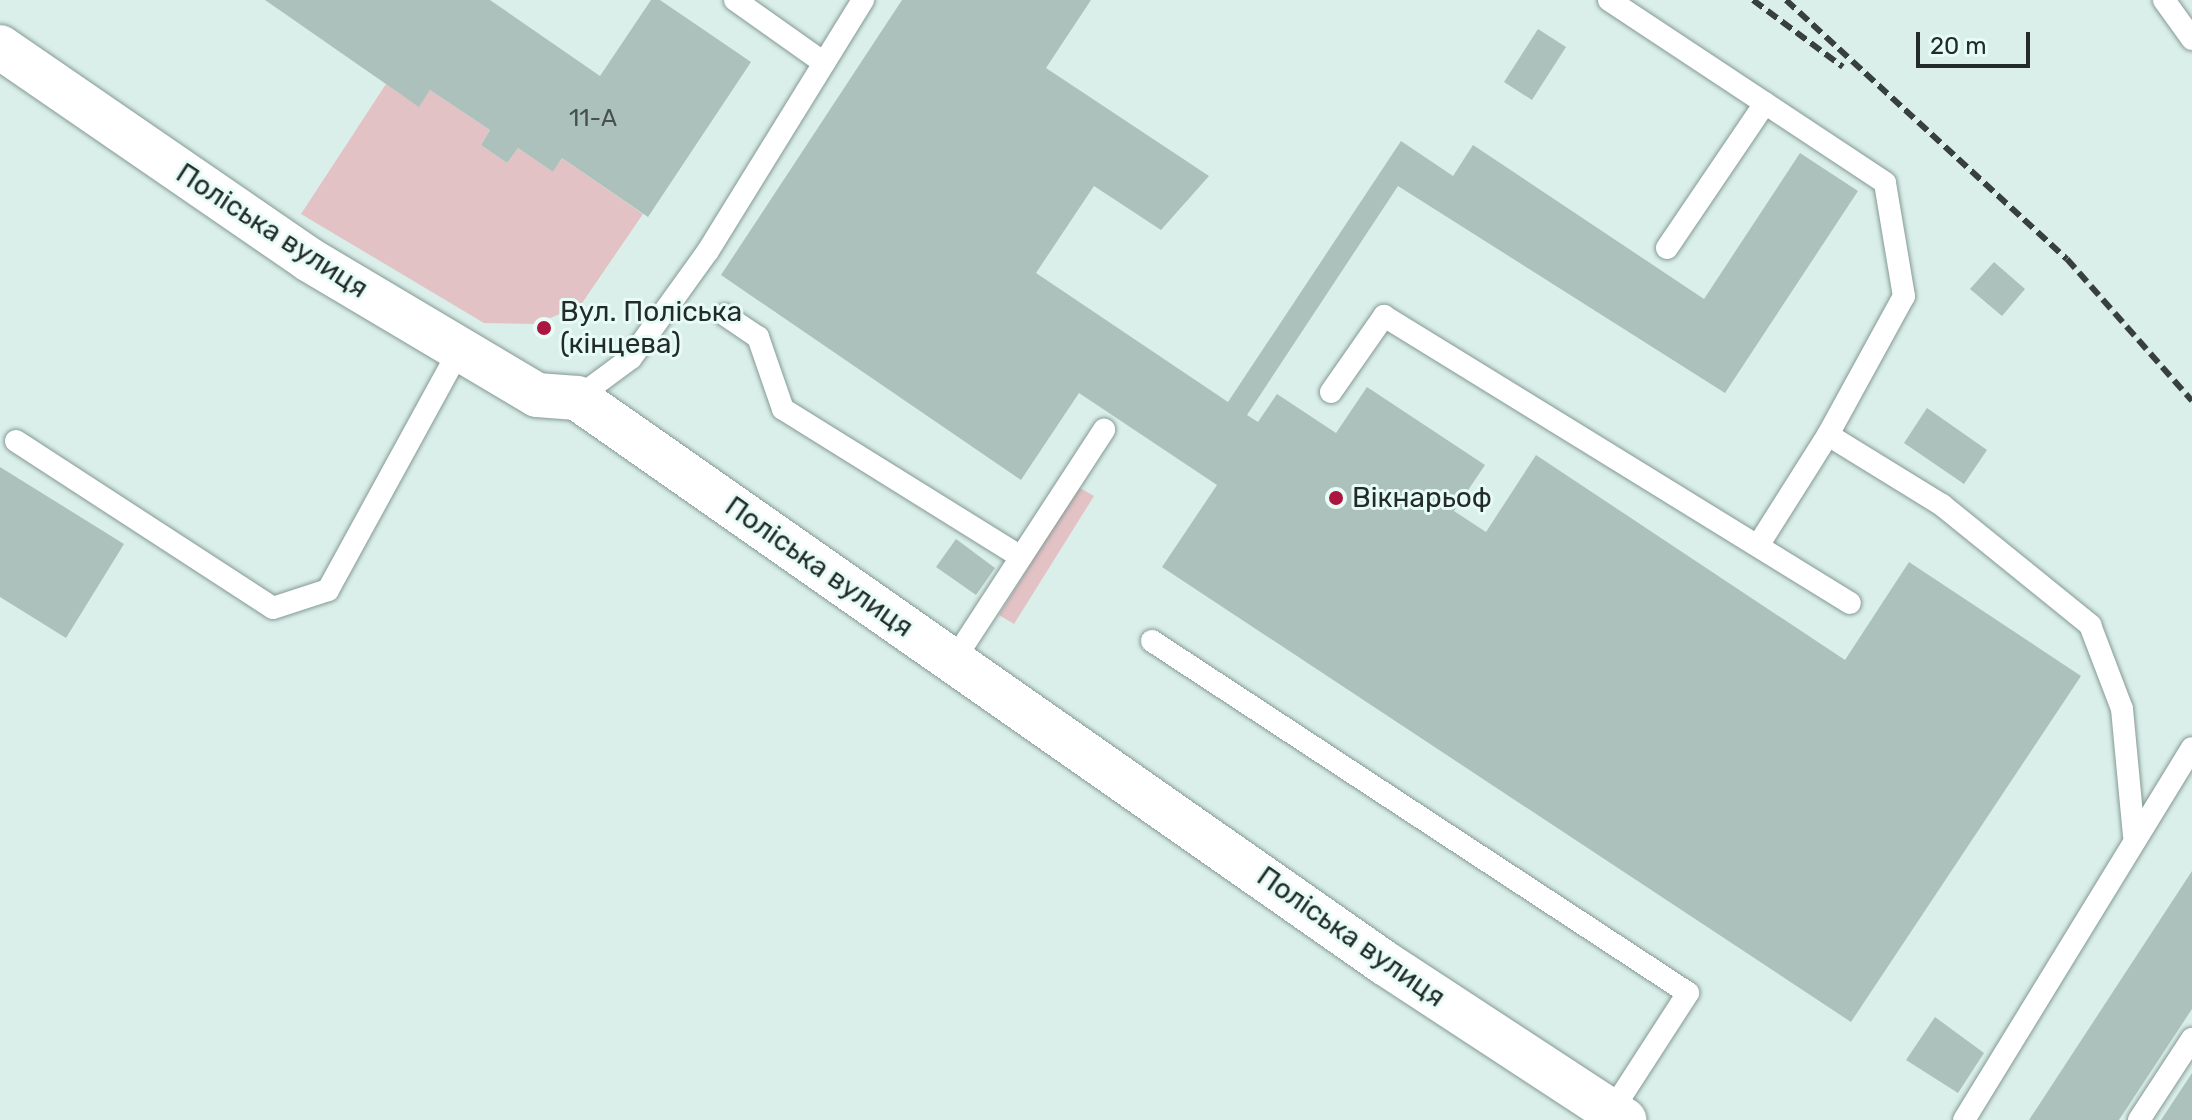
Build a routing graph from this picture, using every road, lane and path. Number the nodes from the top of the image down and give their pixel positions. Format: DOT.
graph roads {
  1 [pos="735,0"];
  2 [pos="863,0"];
  3 [pos="1609,0"];
  4 [pos="2164,0"];
  5 [pos="2192,39"];
  6 [pos="0,47"];
  7 [pos="824,63"];
  8 [pos="1765,103"];
  9 [pos="1667,248"];
  10 [pos="725,315"];
  11 [pos="460,349"];
  12 [pos="1331,392"];
  13 [pos="577,398"];
  14 [pos="1104,430"];
  15 [pos="1828,435"];
  16 [pos="16,441"];
  17 [pos="1759,544"];
  18 [pos="1021,557"];
  19 [pos="1850,603"];
  20 [pos="1152,641"];
  21 [pos="954,660"];
  22 [pos="2192,748"];
  23 [pos="2134,835"];
  24 [pos="2192,1039"];
  25 [pos="1617,1116"];
  26 [pos="1964,1120"];
  27 [pos="2139,1120"];
  1 -- 7 [label="lane"];
  2 -- 7 [label="lane"];
  3 -- 8 [label="lane"];
  4 -- 5 [label="lane"];
  6 -- 11 [label="street, Поліська вулиця"];
  7 -- 13 [label="lane"];
  8 -- 9 [label="lane"];
  8 -- 15 [label="lane"];
  10 -- 18 [label="lane"];
  11 -- 13 [label="street, Поліська вулиця"];
  11 -- 16 [label="lane"];
  12 -- 17 [label="lane"];
  13 -- 21 [label="street, Поліська вулиця"];
  14 -- 18 [label="lane"];
  15 -- 17 [label="lane"];
  15 -- 23 [label="lane"];
  17 -- 19 [label="lane"];
  18 -- 21 [label="lane"];
  20 -- 25 [label="lane"];
  21 -- 25 [label="street, Поліська вулиця"];
  22 -- 23 [label="lane"];
  23 -- 26 [label="lane"];
  24 -- 27 [label="lane"];
}
